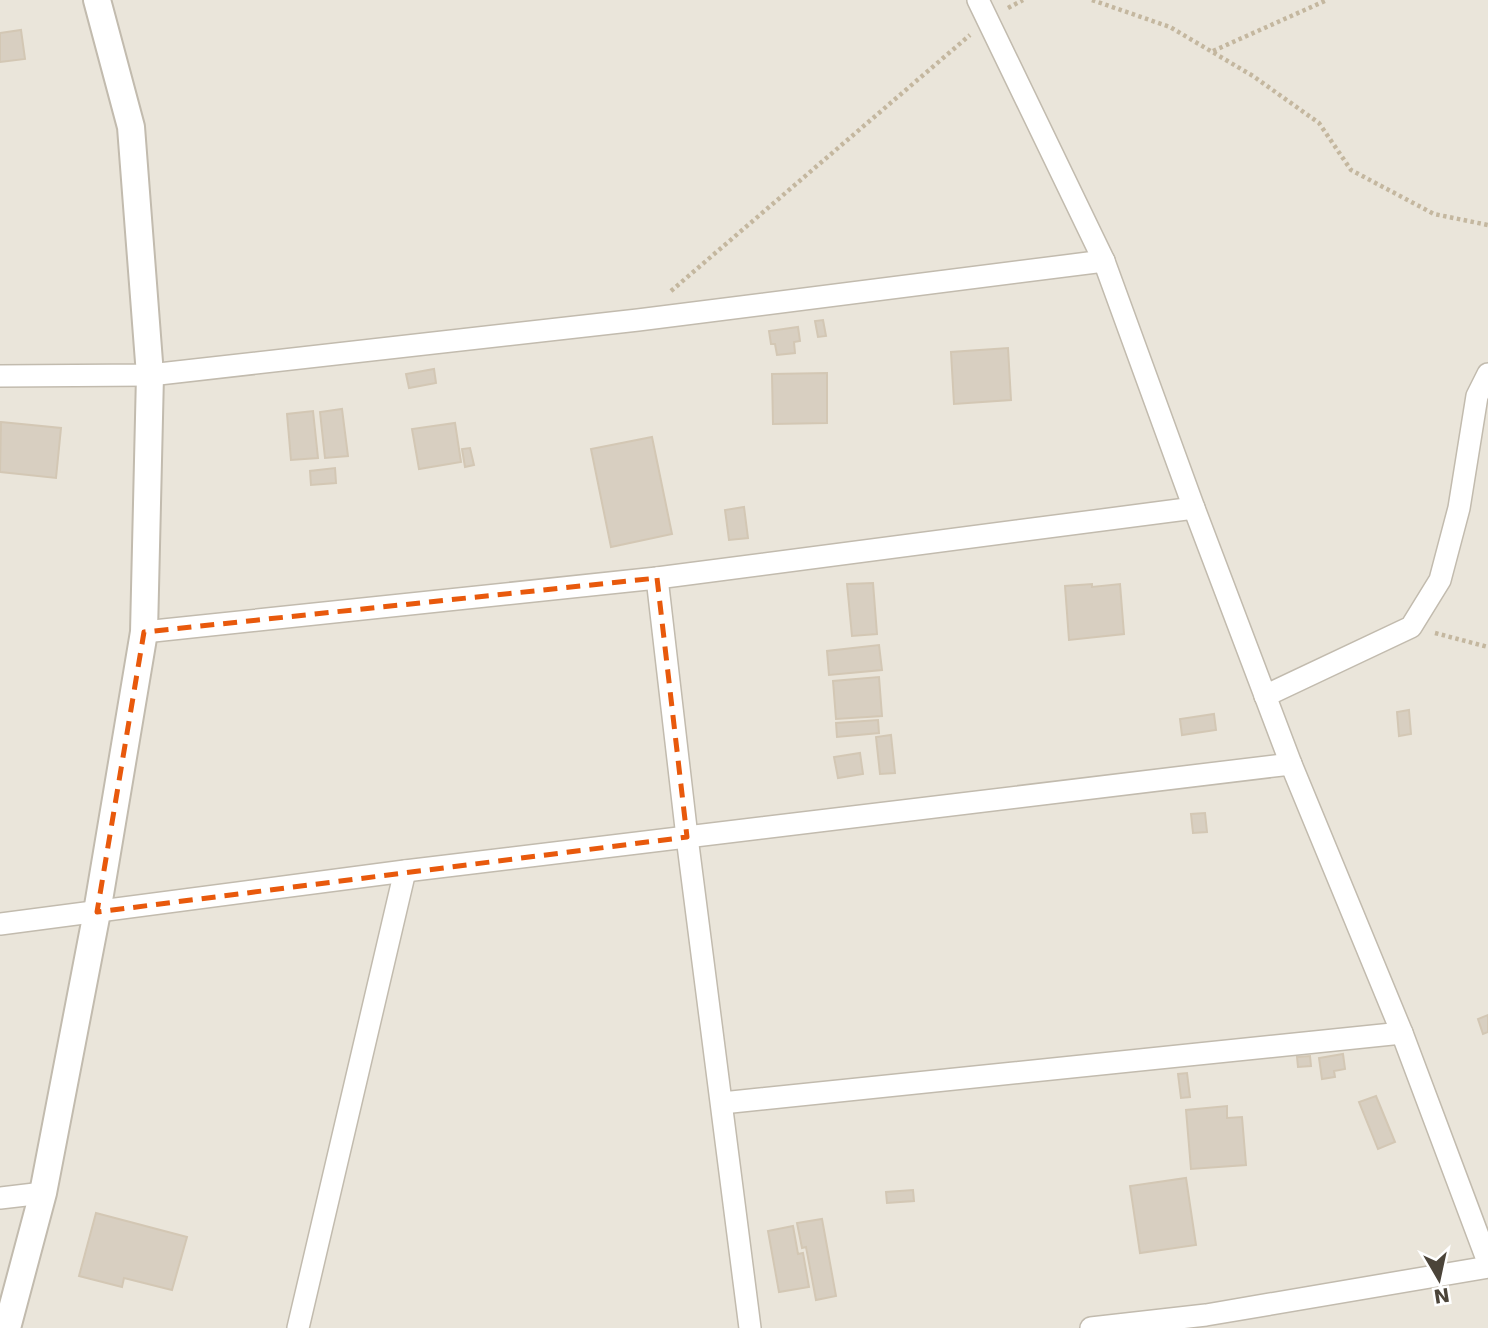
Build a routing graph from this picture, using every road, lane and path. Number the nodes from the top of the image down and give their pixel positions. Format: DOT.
graph roads {
  1 [pos="97,0"];
  2 [pos="978,0"];
  3 [pos="1023,0"];
  4 [pos="1092,0"];
  5 [pos="1327,0"];
  6 [pos="988,20"];
  7 [pos="1213,51"];
  8 [pos="1488,225"];
  9 [pos="1104,261"];
  10 [pos="670,293"];
  11 [pos="1488,374"];
  12 [pos="150,375"];
  13 [pos="0,376"];
  14 [pos="1194,508"];
  15 [pos="657,578"];
  16 [pos="1411,627"];
  17 [pos="144,632"];
  18 [pos="1488,647"];
  19 [pos="1265,696"];
  20 [pos="1291,764"];
  21 [pos="687,837"];
  22 [pos="405,871"];
  23 [pos="97,912"];
  24 [pos="0,924"];
  25 [pos="1402,1033"];
  26 [pos="722,1102"];
  27 [pos="43,1193"];
  28 [pos="0,1198"];
  29 [pos="1488,1264"];
  30 [pos="1209,1322"];
  31 [pos="7,1328"];
  32 [pos="298,1328"];
  33 [pos="750,1328"];
  34 [pos="1091,1328"];
  1 -- 12 [label="street"];
  2 -- 6 [label="street"];
  3 -- 6 [label="path"];
  4 -- 7 [label="path"];
  5 -- 7 [label="path"];
  6 -- 9 [label="street"];
  6 -- 10 [label="path"];
  7 -- 8 [label="path"];
  9 -- 12 [label="street"];
  9 -- 14 [label="street"];
  11 -- 16 [label="street"];
  12 -- 13 [label="street"];
  12 -- 17 [label="street"];
  14 -- 15 [label="street"];
  14 -- 19 [label="street"];
  15 -- 17 [label="street"];
  15 -- 21 [label="street"];
  16 -- 18 [label="path"];
  16 -- 19 [label="street"];
  17 -- 23 [label="street"];
  19 -- 20 [label="street"];
  20 -- 21 [label="street"];
  20 -- 25 [label="street"];
  21 -- 22 [label="street"];
  21 -- 26 [label="street"];
  22 -- 23 [label="street"];
  22 -- 32 [label="street"];
  23 -- 24 [label="street"];
  23 -- 27 [label="street"];
  25 -- 26 [label="street"];
  25 -- 29 [label="street"];
  26 -- 33 [label="street"];
  27 -- 28 [label="street"];
  27 -- 31 [label="street"];
  29 -- 30 [label="street"];
  30 -- 34 [label="street"];
}
